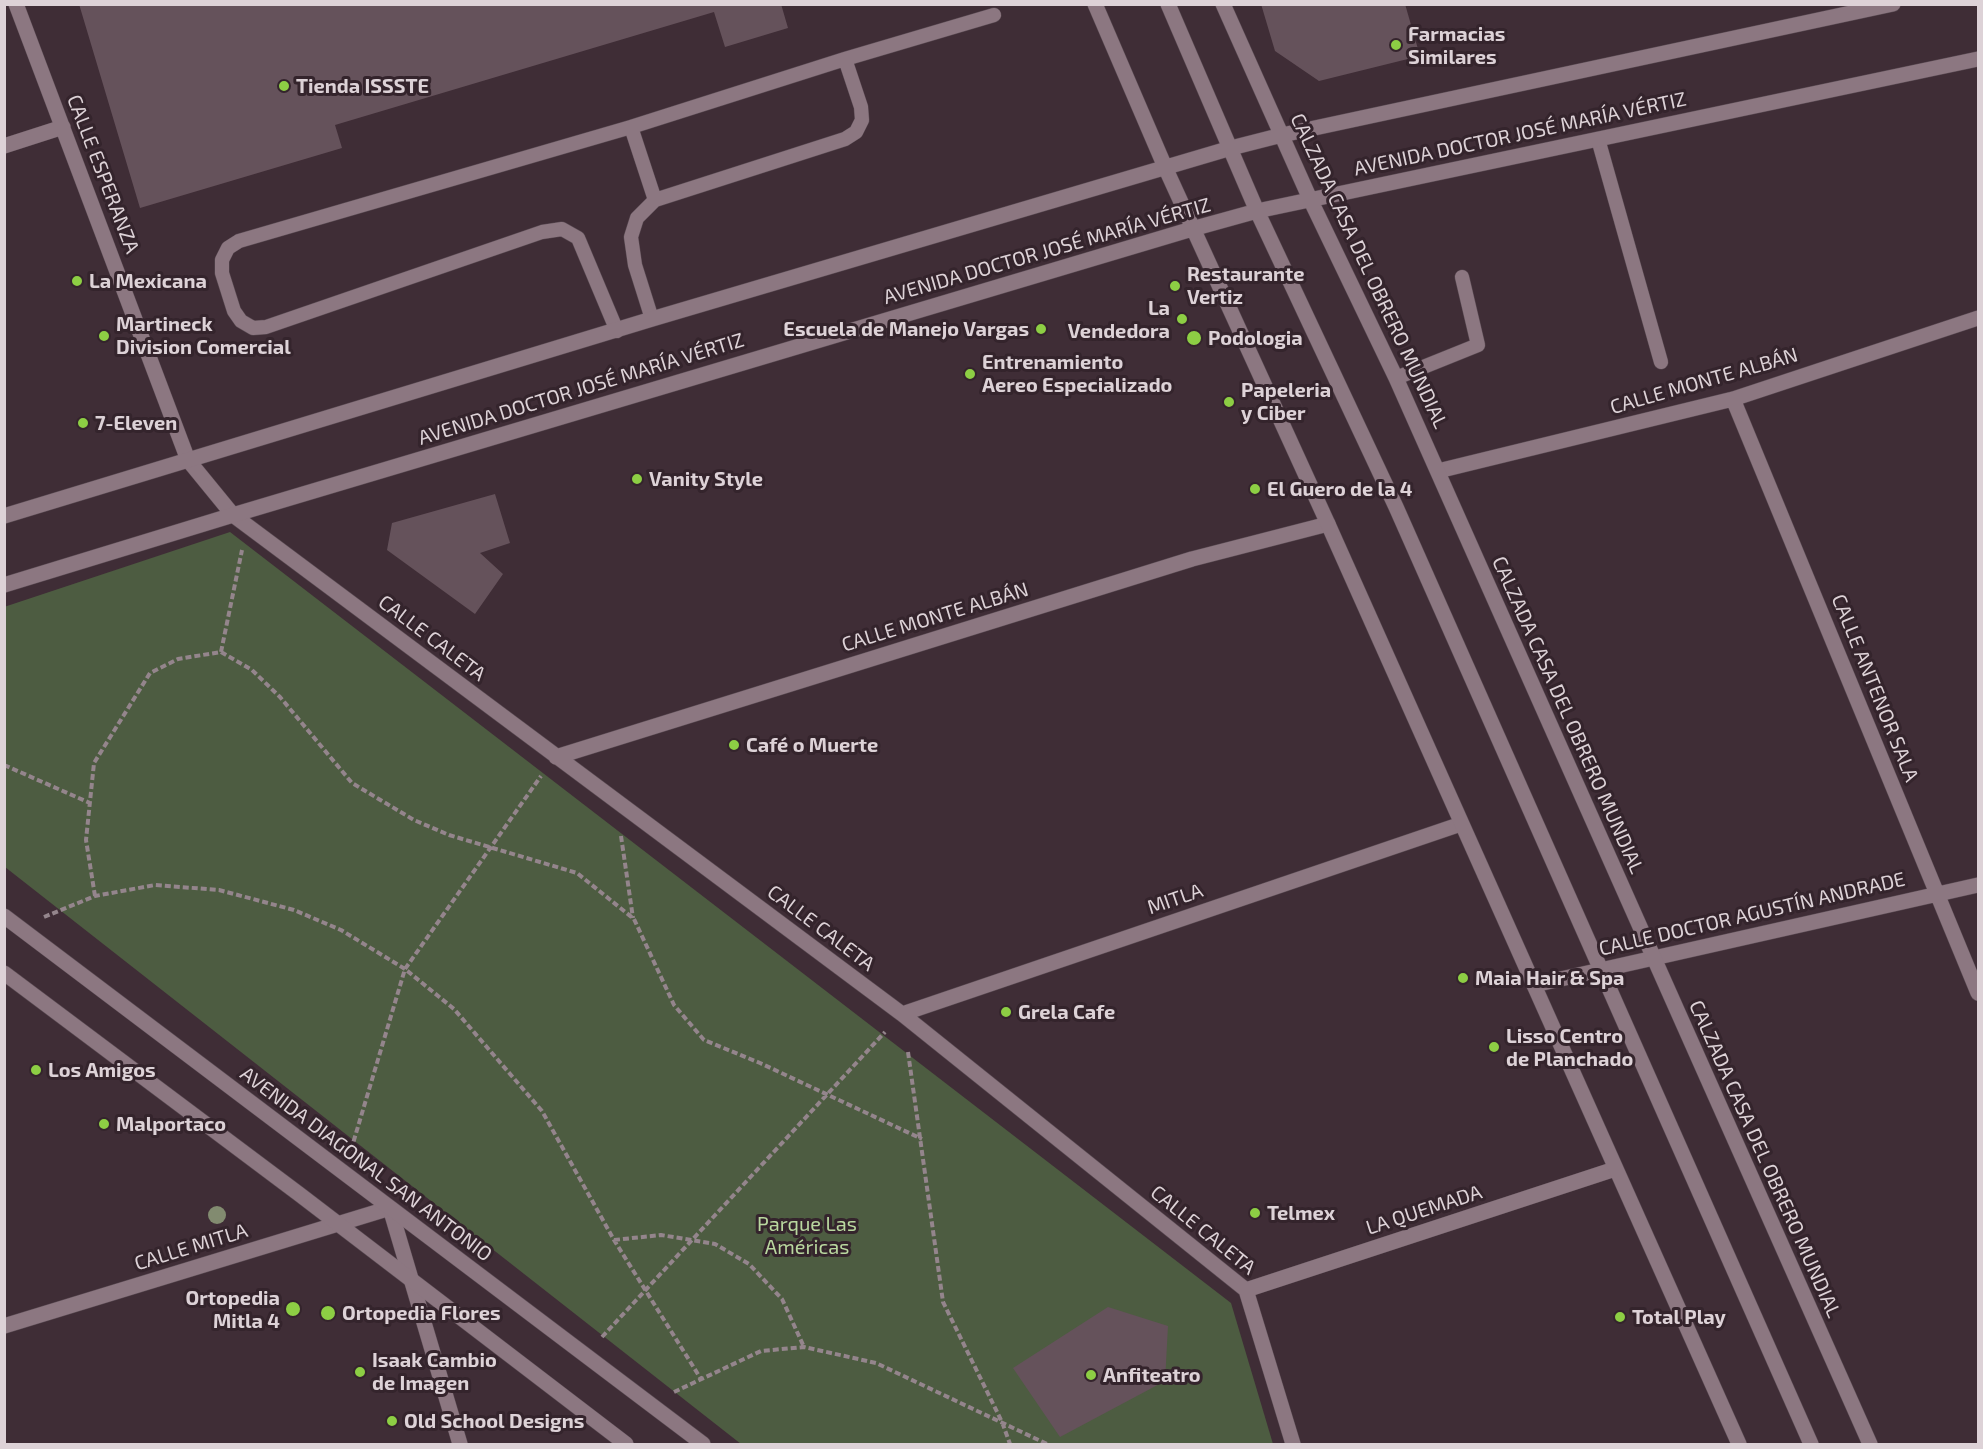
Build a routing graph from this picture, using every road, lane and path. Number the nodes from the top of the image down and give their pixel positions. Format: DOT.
graph roads {
  1 [pos="16,4"];
  2 [pos="1095,4"];
  3 [pos="1168,4"];
  4 [pos="1223,4"];
  5 [pos="1893,4"];
  6 [pos="994,15"];
  7 [pos="845,58"];
  8 [pos="1978,59"];
  9 [pos="63,127"];
  10 [pos="631,127"];
  11 [pos="1282,135"];
  12 [pos="1598,139"];
  13 [pos="4,146"];
  14 [pos="1231,148"];
  15 [pos="1164,167"];
  16 [pos="1311,199"];
  17 [pos="655,200"];
  18 [pos="1257,211"];
  19 [pos="1192,229"];
  20 [pos="1462,277"];
  21 [pos="1978,318"];
  22 [pos="652,320"];
  23 [pos="617,331"];
  24 [pos="1661,362"];
  25 [pos="1396,378"];
  26 [pos="1732,399"];
  27 [pos="188,460"];
  28 [pos="1438,471"];
  29 [pos="232,515"];
  30 [pos="4,516"];
  31 [pos="1328,524"];
  32 [pos="247,526"];
  33 [pos="4,585"];
  34 [pos="221,652"];
  35 [pos="556,757"];
  36 [pos="4,765"];
  37 [pos="615,800"];
  38 [pos="90,802"];
  39 [pos="1461,824"];
  40 [pos="490,847"];
  41 [pos="1978,885"];
  42 [pos="1937,894"];
  43 [pos="95,896"];
  44 [pos="4,916"];
  45 [pos="634,919"];
  46 [pos="19,927"];
  47 [pos="1653,958"];
  48 [pos="405,969"];
  49 [pos="1601,970"];
  50 [pos="4,973"];
  51 [pos="1534,985"];
  52 [pos="1978,993"];
  53 [pos="902,1014"];
  54 [pos="827,1095"];
  55 [pos="921,1139"];
  56 [pos="1615,1169"];
  57 [pos="345,1173"];
  58 [pos="390,1208"];
  59 [pos="338,1224"];
  60 [pos="614,1240"];
  61 [pos="691,1240"];
  62 [pos="411,1281"];
  63 [pos="645,1290"];
  64 [pos="1246,1290"];
  65 [pos="4,1326"];
  66 [pos="804,1347"];
  67 [pos="585,1355"];
  68 [pos="701,1379"];
  69 [pos="649,1404"];
  70 [pos="1002,1422"];
  71 [pos="460,1444"];
  72 [pos="626,1444"];
  73 [pos="703,1444"];
  74 [pos="1010,1444"];
  75 [pos="1047,1444"];
  76 [pos="1293,1444"];
  77 [pos="1739,1444"];
  78 [pos="1811,1444"];
  79 [pos="1870,1444"];
  1 -- 9 [label="street, CALLE ESPERANZA"];
  2 -- 15 [label="street"];
  3 -- 14 [label="street"];
  4 -- 11 [label="street, CALZADA CASA DEL OBRERO MUNDIAL"];
  5 -- 11 [label="street"];
  6 -- 7 [label="lane"];
  7 -- 10 [label="lane"];
  7 -- 17 [label="lane"];
  8 -- 12 [label="street, AVENIDA DOCTOR JOSÉ MARÍA VÉRTIZ"];
  9 -- 13 [label="street"];
  9 -- 27 [label="street, CALLE ESPERANZA"];
  10 -- 17 [label="lane"];
  10 -- 23 [label="lane"];
  11 -- 14 [label="street"];
  11 -- 16 [label="street, CALZADA CASA DEL OBRERO MUNDIAL"];
  12 -- 16 [label="street, AVENIDA DOCTOR JOSÉ MARÍA VÉRTIZ"];
  12 -- 24 [label="lane"];
  14 -- 15 [label="street"];
  14 -- 18 [label="street"];
  15 -- 19 [label="street"];
  15 -- 22 [label="street"];
  16 -- 18 [label="street, AVENIDA DOCTOR JOSÉ MARÍA VÉRTIZ"];
  16 -- 25 [label="street, CALZADA CASA DEL OBRERO MUNDIAL"];
  17 -- 22 [label="lane"];
  18 -- 19 [label="street, AVENIDA DOCTOR JOSÉ MARÍA VÉRTIZ"];
  18 -- 49 [label="street"];
  19 -- 29 [label="street, AVENIDA DOCTOR JOSÉ MARÍA VÉRTIZ"];
  19 -- 31 [label="street"];
  20 -- 25 [label="lane"];
  21 -- 26 [label="street, CALLE MONTE ALBÁN"];
  22 -- 23 [label="street"];
  23 -- 27 [label="street"];
  25 -- 28 [label="street, CALZADA CASA DEL OBRERO MUNDIAL"];
  26 -- 28 [label="street, CALLE MONTE ALBÁN"];
  26 -- 42 [label="street, CALLE ANTENOR SALA"];
  27 -- 29 [label="street, CALLE ESPERANZA"];
  27 -- 30 [label="street"];
  28 -- 47 [label="street, CALZADA CASA DEL OBRERO MUNDIAL"];
  29 -- 32 [label="street, CALLE CALETA"];
  29 -- 33 [label="street, AVENIDA DOCTOR JOSÉ MARÍA VÉRTIZ"];
  31 -- 35 [label="street, CALLE MONTE ALBÁN"];
  31 -- 39 [label="street"];
  32 -- 34 [label="path"];
  32 -- 35 [label="street, CALLE CALETA"];
  34 -- 38 [label="path"];
  34 -- 40 [label="path"];
  35 -- 37 [label="street, CALLE CALETA"];
  35 -- 40 [label="path"];
  36 -- 38 [label="path"];
  37 -- 45 [label="path"];
  37 -- 53 [label="street, CALLE CALETA"];
  38 -- 43 [label="path"];
  39 -- 51 [label="street"];
  39 -- 53 [label="street, MITLA"];
  40 -- 45 [label="path"];
  40 -- 48 [label="path"];
  41 -- 42 [label="street, CALLE DOCTOR AGUSTÍN ANDRADE"];
  42 -- 47 [label="street, CALLE DOCTOR AGUSTÍN ANDRADE"];
  42 -- 52 [label="street, CALLE ANTENOR SALA"];
  43 -- 46 [label="path"];
  43 -- 48 [label="path"];
  44 -- 46 [label="street, AVENIDA DIAGONAL SAN ANTONIO"];
  45 -- 54 [label="path"];
  46 -- 57 [label="street, AVENIDA DIAGONAL SAN ANTONIO"];
  47 -- 49 [label="street, CALLE DOCTOR AGUSTÍN ANDRADE"];
  47 -- 79 [label="street, CALZADA CASA DEL OBRERO MUNDIAL"];
  48 -- 57 [label="path"];
  48 -- 60 [label="path"];
  49 -- 51 [label="street, CALLE DOCTOR AGUSTÍN ANDRADE"];
  49 -- 78 [label="street"];
  50 -- 59 [label="street"];
  51 -- 56 [label="street"];
  53 -- 54 [label="path"];
  53 -- 55 [label="path"];
  53 -- 64 [label="street, CALLE CALETA"];
  54 -- 55 [label="path"];
  54 -- 61 [label="path"];
  55 -- 70 [label="path"];
  56 -- 64 [label="street, LA QUEMADA"];
  56 -- 77 [label="street"];
  57 -- 58 [label="street, AVENIDA DIAGONAL SAN ANTONIO"];
  58 -- 59 [label="street, CALLE MITLA"];
  58 -- 62 [label="street"];
  58 -- 67 [label="street, AVENIDA DIAGONAL SAN ANTONIO"];
  59 -- 62 [label="street"];
  59 -- 65 [label="street, CALLE MITLA"];
  60 -- 61 [label="path"];
  60 -- 63 [label="path"];
  61 -- 63 [label="path"];
  61 -- 66 [label="path"];
  62 -- 71 [label="street"];
  62 -- 72 [label="street"];
  63 -- 67 [label="path"];
  63 -- 68 [label="path"];
  64 -- 76 [label="street, CALLE CALETA"];
  66 -- 68 [label="path"];
  66 -- 70 [label="path"];
  67 -- 69 [label="street, AVENIDA DIAGONAL SAN ANTONIO"];
  68 -- 69 [label="path"];
  69 -- 73 [label="street, AVENIDA DIAGONAL SAN ANTONIO"];
  70 -- 74 [label="path"];
  70 -- 75 [label="path"];
}
